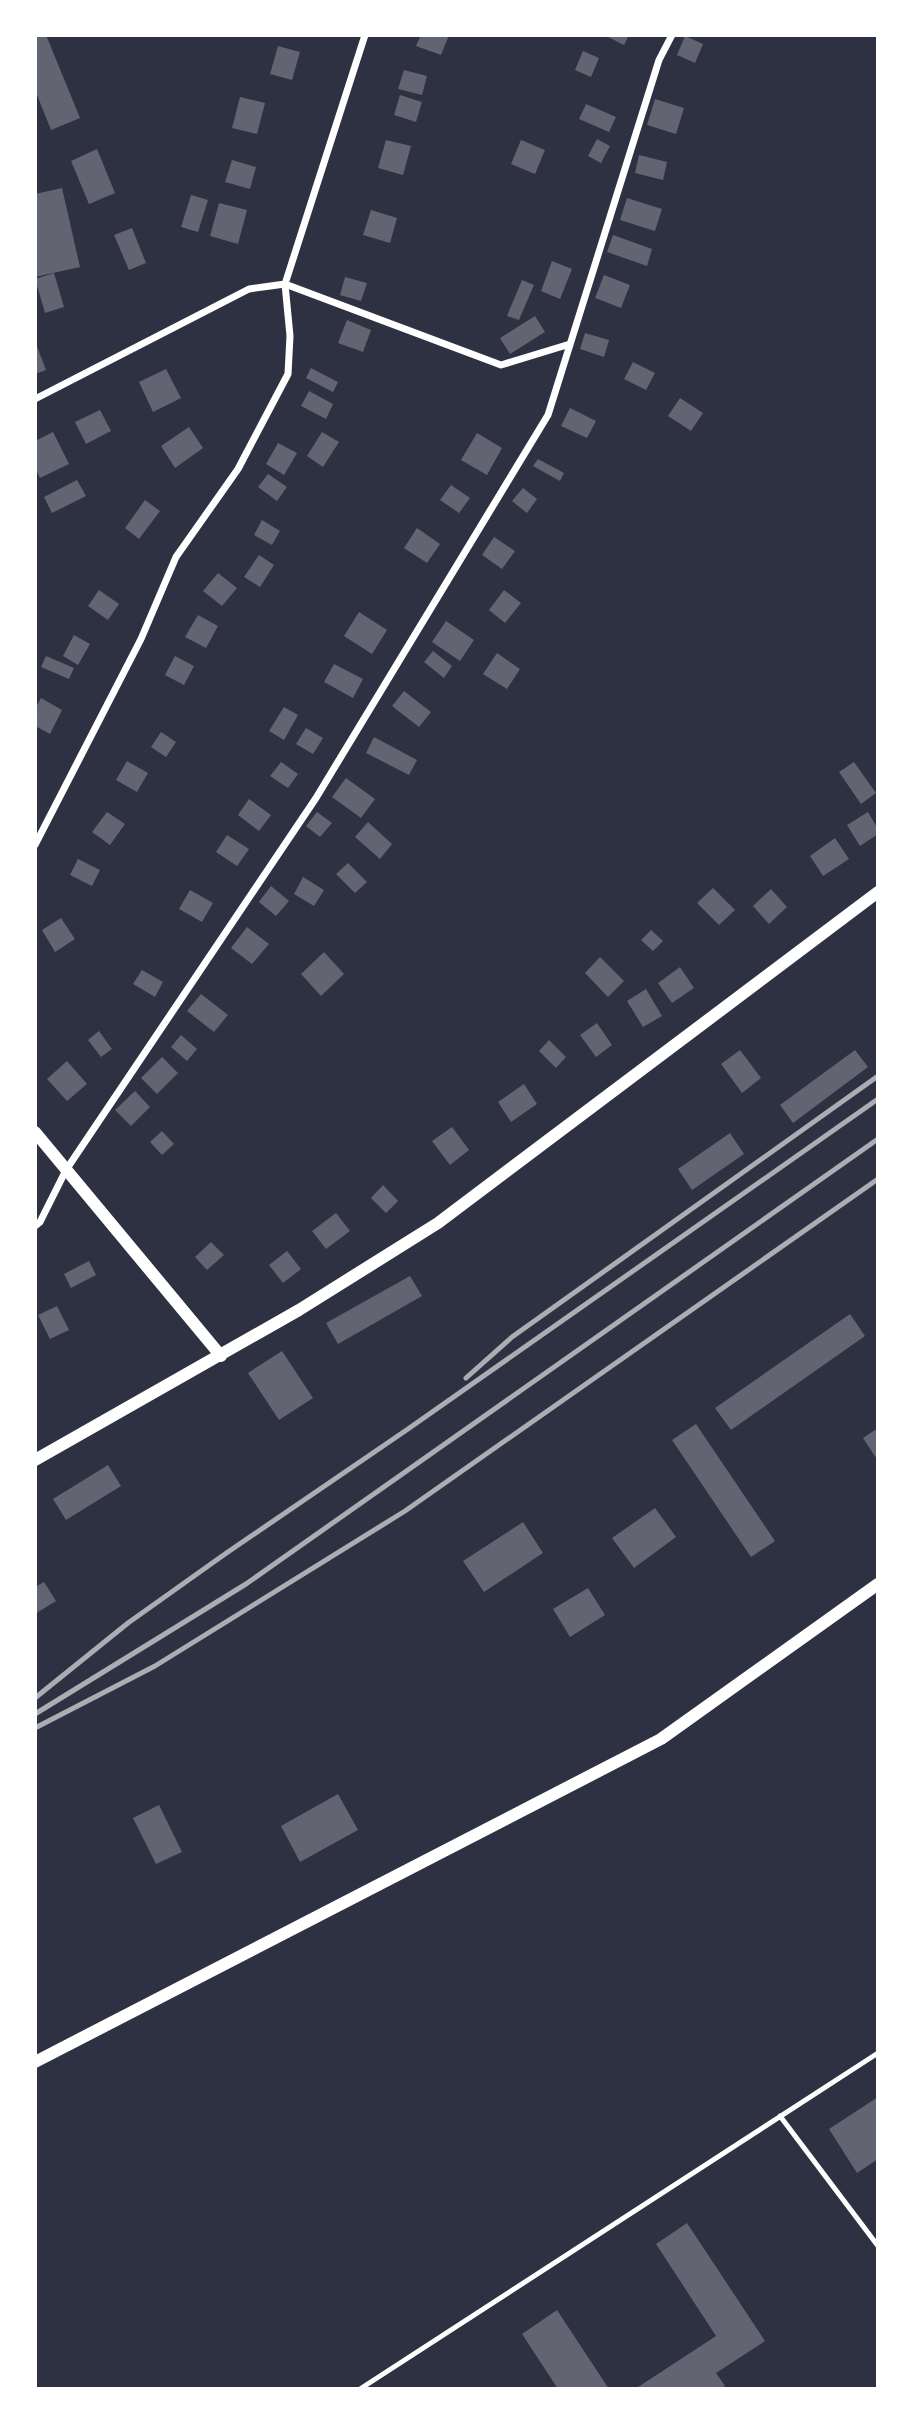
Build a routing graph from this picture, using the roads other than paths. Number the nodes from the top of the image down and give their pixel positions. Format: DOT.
graph roads {
  1 [pos="365,35"];
  2 [pos="673,35"];
  3 [pos="285,284"];
  4 [pos="570,345"];
  5 [pos="35,399"];
  6 [pos="35,845"];
  7 [pos="878,892"];
  8 [pos="35,1132"];
  9 [pos="66,1170"];
  10 [pos="35,1226"];
  11 [pos="221,1356"];
  12 [pos="35,1460"];
  13 [pos="878,1584"];
  14 [pos="878,2053"];
  15 [pos="35,2062"];
  16 [pos="780,2116"];
  17 [pos="878,2246"];
  18 [pos="360,2389"];
  1 -- 3 [label="street"];
  2 -- 4 [label="street"];
  3 -- 4 [label="street"];
  3 -- 5 [label="street"];
  3 -- 6 [label="street"];
  4 -- 9 [label="street"];
  7 -- 11 [label="street"];
  8 -- 9 [label="street"];
  9 -- 10 [label="street"];
  9 -- 11 [label="street"];
  11 -- 12 [label="street"];
  13 -- 15 [label="street"];
  14 -- 16 [label="lane"];
  16 -- 17 [label="lane"];
  16 -- 18 [label="lane"];
}
